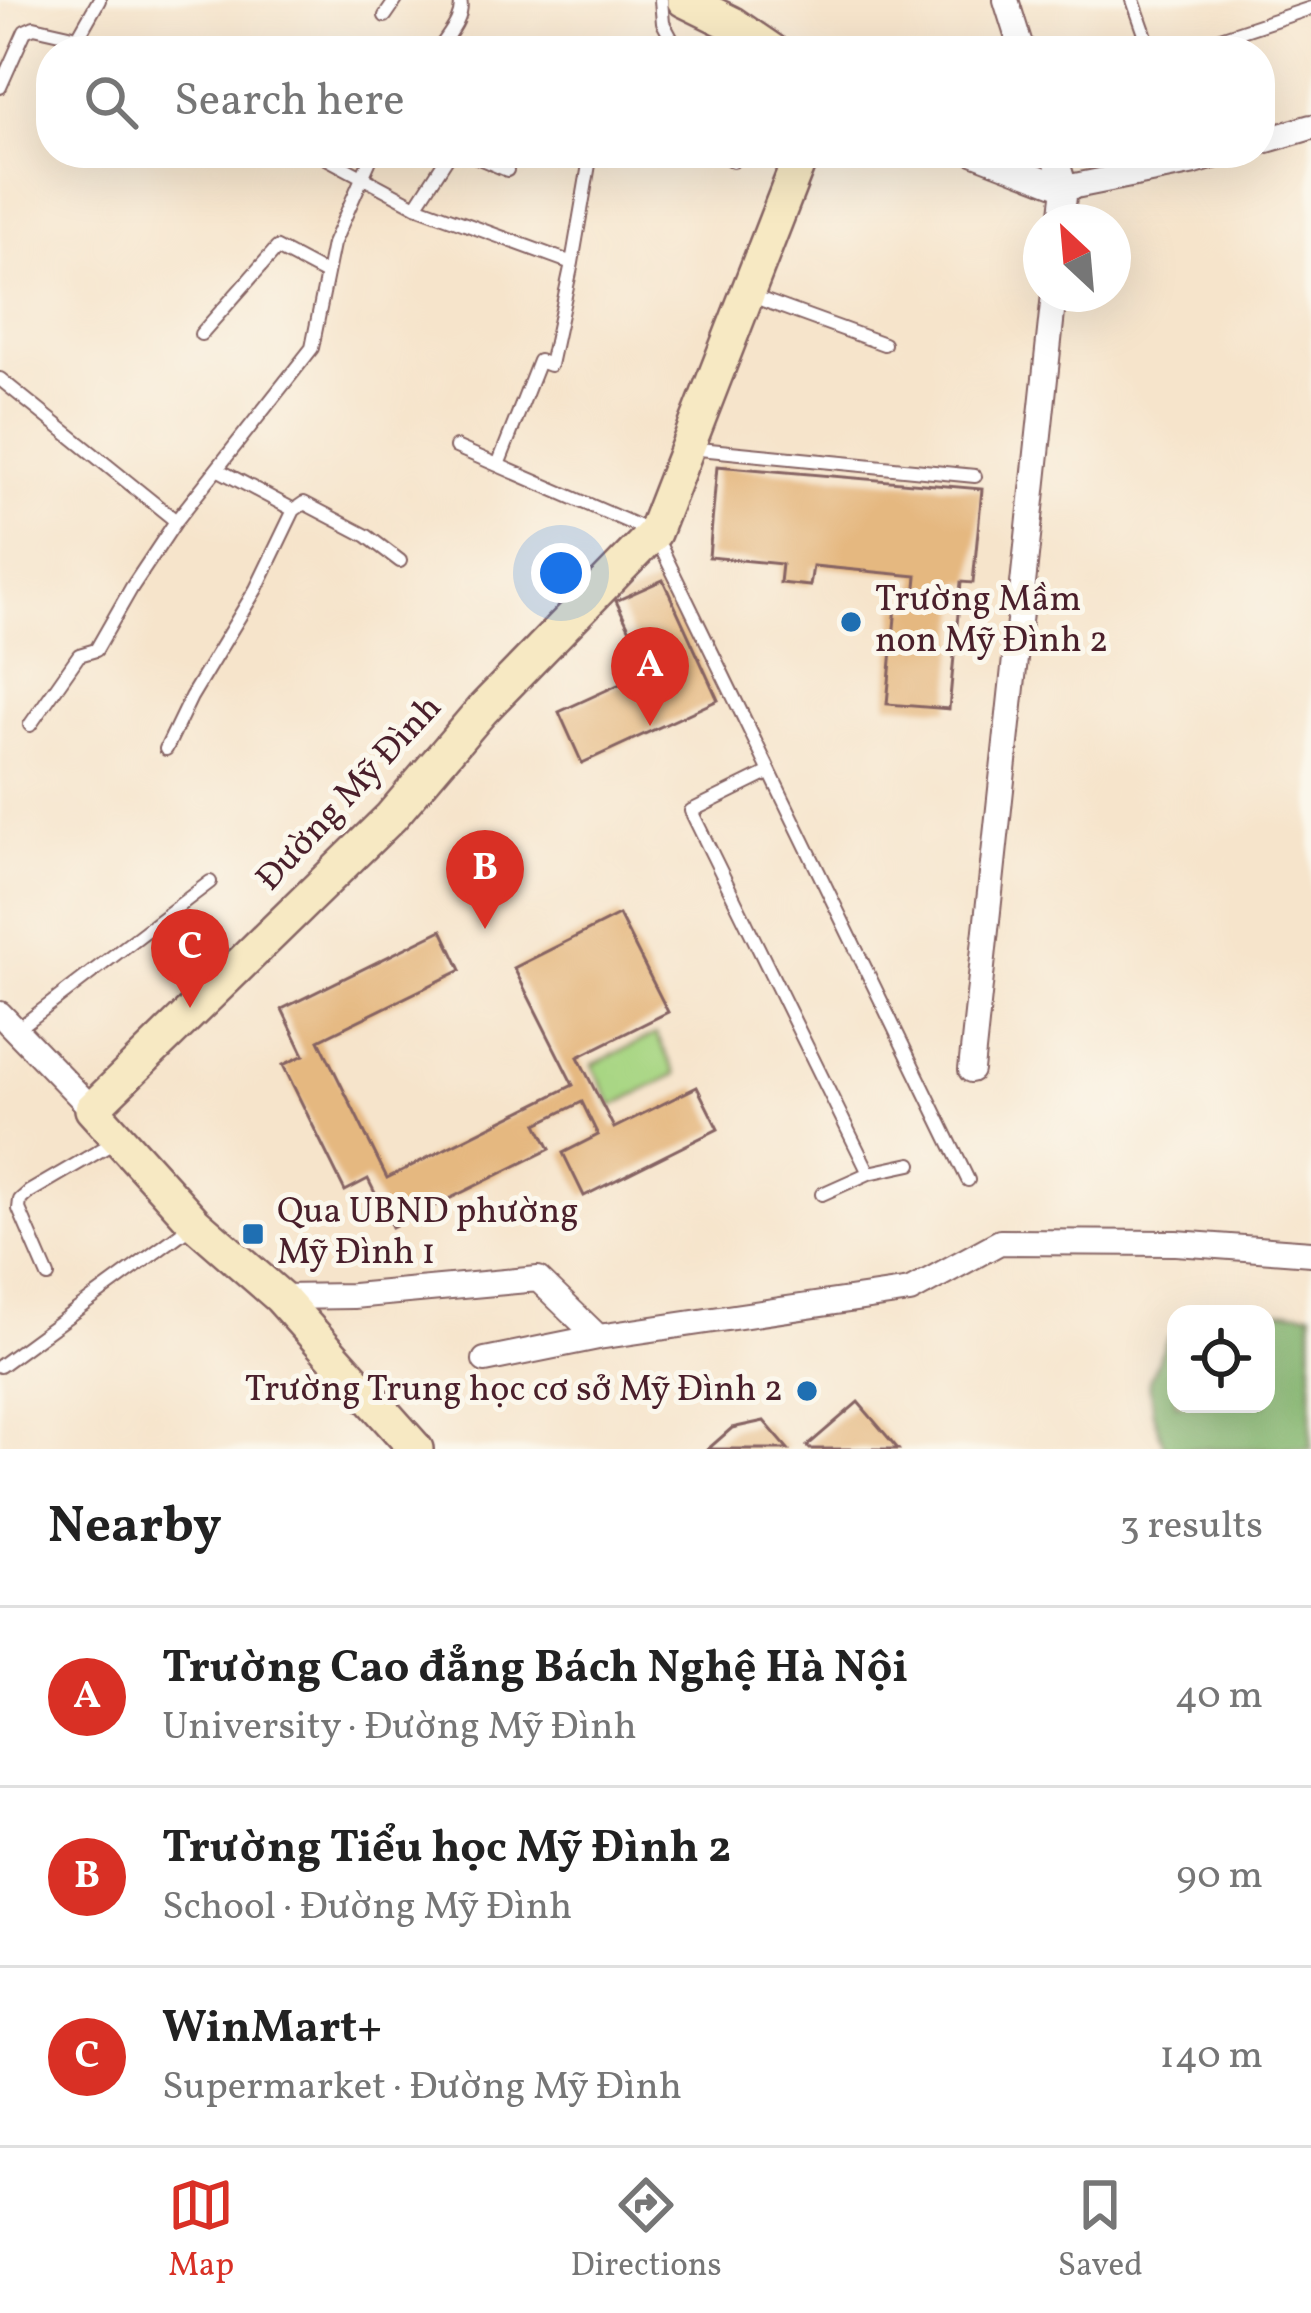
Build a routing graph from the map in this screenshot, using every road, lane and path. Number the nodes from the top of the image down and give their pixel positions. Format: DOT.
graph roads {
  1 [pos="99,0"];
  2 [pos="396,0"];
  3 [pos="460,0"];
  4 [pos="661,0"];
  5 [pos="684,0"];
  6 [pos="1006,0"];
  7 [pos="1133,0"];
  8 [pos="1311,8"];
  9 [pos="385,16"];
  10 [pos="72,36"];
  11 [pos="79,36"];
  12 [pos="447,36"];
  13 [pos="670,36"];
  14 [pos="755,36"];
  15 [pos="1017,36"];
  16 [pos="1146,36"];
  17 [pos="1226,36"];
  18 [pos="0,87"];
  19 [pos="1311,127"];
  20 [pos="1275,138"];
  21 [pos="344,168"];
  22 [pos="365,168"];
  23 [pos="440,168"];
  24 [pos="502,168"];
  25 [pos="588,168"];
  26 [pos="796,168"];
  27 [pos="1014,168"];
  28 [pos="1059,168"];
  29 [pos="1148,168"];
  30 [pos="507,170"];
  31 [pos="360,177"];
  32 [pos="1065,188"];
  33 [pos="1063,204"];
  34 [pos="416,206"];
  35 [pos="572,263"];
  36 [pos="326,274"];
  37 [pos="747,295"];
  38 [pos="1052,312"];
  39 [pos="201,334"];
  40 [pos="884,344"];
  41 [pos="0,380"];
  42 [pos="456,447"];
  43 [pos="688,448"];
  44 [pos="498,465"];
  45 [pos="217,469"];
  46 [pos="975,476"];
  47 [pos="295,510"];
  48 [pos="176,521"];
  49 [pos="654,533"];
  50 [pos="400,561"];
  51 [pos="30,725"];
  52 [pos="166,749"];
  53 [pos="770,772"];
  54 [pos="210,882"];
  55 [pos="7,1023"];
  56 [pos="970,1070"];
  57 [pos="92,1109"];
  58 [pos="118,1140"];
  59 [pos="911,1164"];
  60 [pos="869,1173"];
  61 [pos="968,1180"];
  62 [pos="822,1194"];
  63 [pos="195,1223"];
  64 [pos="1311,1253"];
  65 [pos="48,1276"];
  66 [pos="280,1297"];
  67 [pos="598,1337"];
  68 [pos="485,1360"];
  69 [pos="0,1366"];
  70 [pos="416,1449"];
  1 -- 11 [label="lane"];
  2 -- 9 [label="lane"];
  3 -- 12 [label="lane"];
  4 -- 13 [label="lane"];
  5 -- 14 [label="street"];
  6 -- 15 [label="street"];
  7 -- 16 [label="lane"];
  8 -- 17 [label="lane"];
  10 -- 18 [label="lane"];
  19 -- 20 [label="street"];
  21 -- 31 [label="lane"];
  22 -- 31 [label="lane"];
  23 -- 34 [label="lane"];
  24 -- 30 [label="lane"];
  25 -- 35 [label="lane"];
  26 -- 37 [label="street, Đường Mỹ Đình"];
  27 -- 32 [label="street"];
  28 -- 32 [label="street"];
  29 -- 32 [label="street"];
  31 -- 34 [label="lane"];
  31 -- 36 [label="lane"];
  32 -- 33 [label="street"];
  34 -- 35 [label="lane"];
  35 -- 44 [label="lane"];
  36 -- 39 [label="lane"];
  36 -- 45 [label="lane"];
  37 -- 40 [label="lane"];
  37 -- 43 [label="street, Đường Mỹ Đình"];
  38 -- 56 [label="street"];
  41 -- 48 [label="lane"];
  42 -- 44 [label="lane"];
  43 -- 46 [label="lane"];
  43 -- 49 [label="street, Đường Mỹ Đình"];
  44 -- 49 [label="lane"];
  45 -- 47 [label="lane"];
  45 -- 48 [label="lane"];
  47 -- 50 [label="lane"];
  47 -- 52 [label="lane"];
  48 -- 51 [label="lane"];
  49 -- 53 [label="lane"];
  49 -- 57 [label="street, Đường Mỹ Đình"];
  53 -- 60 [label="lane"];
  53 -- 61 [label="lane"];
  54 -- 55 [label="lane"];
  55 -- 57 [label="street"];
  57 -- 58 [label="street"];
  58 -- 63 [label="street"];
  58 -- 65 [label="lane"];
  59 -- 60 [label="lane"];
  60 -- 62 [label="lane"];
  63 -- 66 [label="street"];
  63 -- 69 [label="lane"];
  64 -- 67 [label="street"];
  66 -- 67 [label="street"];
  66 -- 70 [label="street"];
  67 -- 68 [label="street"];
}
